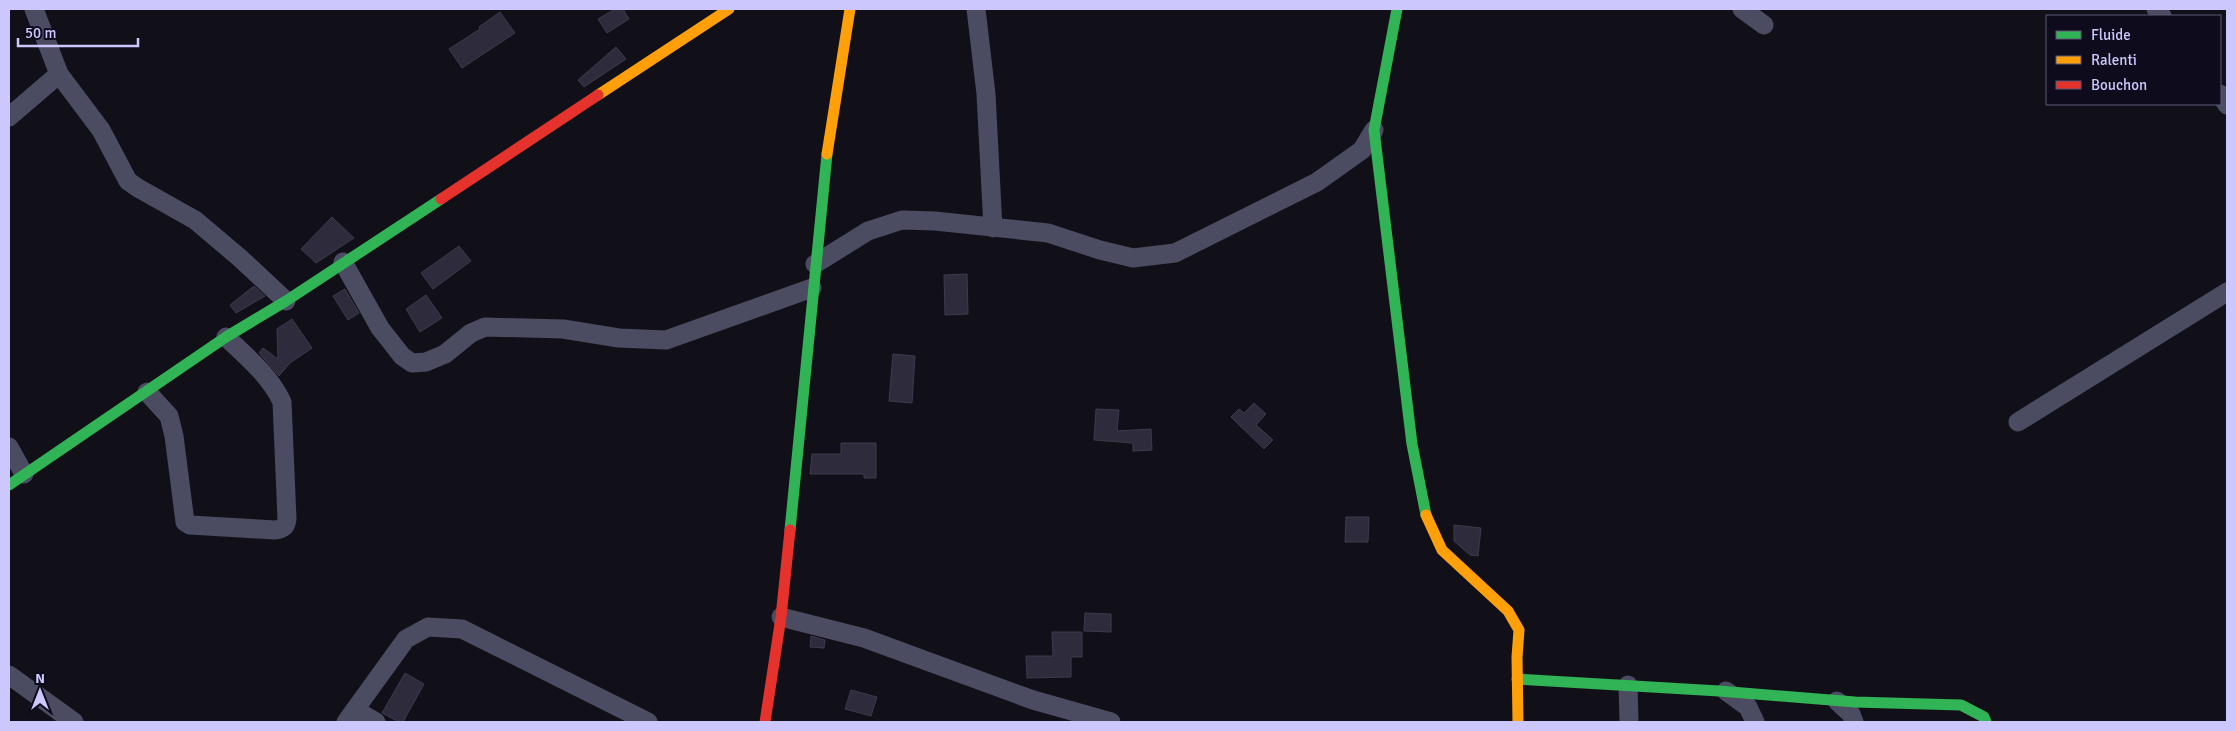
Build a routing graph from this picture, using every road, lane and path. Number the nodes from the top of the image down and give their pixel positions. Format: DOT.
graph roads {
  1 [pos="34,9"];
  2 [pos="729,9"];
  3 [pos="850,9"];
  4 [pos="976,9"];
  5 [pos="1397,9"];
  6 [pos="1742,9"];
  7 [pos="1764,25"];
  8 [pos="60,74"];
  9 [pos="9,117"];
  10 [pos="1374,130"];
  11 [pos="993,228"];
  12 [pos="343,262"];
  13 [pos="815,264"];
  14 [pos="812,288"];
  15 [pos="2227,292"];
  16 [pos="286,301"];
  17 [pos="226,338"];
  18 [pos="147,392"];
  19 [pos="2018,422"];
  20 [pos="9,447"];
  21 [pos="24,474"];
  22 [pos="9,485"];
  23 [pos="781,617"];
  24 [pos="9,675"];
  25 [pos="1517,679"];
  26 [pos="1628,685"];
  27 [pos="1726,691"];
  28 [pos="1837,701"];
  29 [pos="350,716"];
  30 [pos="74,722"];
  31 [pos="376,722"];
  32 [pos="648,722"];
  33 [pos="764,722"];
  34 [pos="1111,722"];
  35 [pos="1518,722"];
  36 [pos="1629,722"];
  37 [pos="1755,722"];
  38 [pos="1854,722"];
  39 [pos="1986,722"];
  1 -- 8 [label="street"];
  2 -- 12 [label="street"];
  3 -- 13 [label="street"];
  4 -- 11 [label="street"];
  5 -- 10 [label="street"];
  6 -- 7 [label="street"];
  8 -- 9 [label="street"];
  8 -- 16 [label="street"];
  10 -- 11 [label="street"];
  10 -- 25 [label="street"];
  11 -- 13 [label="street"];
  12 -- 14 [label="street"];
  12 -- 16 [label="street"];
  13 -- 14 [label="street"];
  14 -- 23 [label="street"];
  15 -- 19 [label="street"];
  16 -- 17 [label="street"];
  17 -- 18 [label="street"];
  17 -- 18 [label="street"];
  18 -- 21 [label="street"];
  20 -- 21 [label="street"];
  21 -- 22 [label="street"];
  23 -- 33 [label="street"];
  23 -- 34 [label="street"];
  24 -- 30 [label="street"];
  25 -- 26 [label="street"];
  25 -- 35 [label="street"];
  26 -- 27 [label="street"];
  26 -- 36 [label="street"];
  27 -- 28 [label="street"];
  27 -- 37 [label="street"];
  28 -- 38 [label="street"];
  28 -- 39 [label="street"];
  29 -- 31 [label="street"];
  29 -- 32 [label="street"];
}
